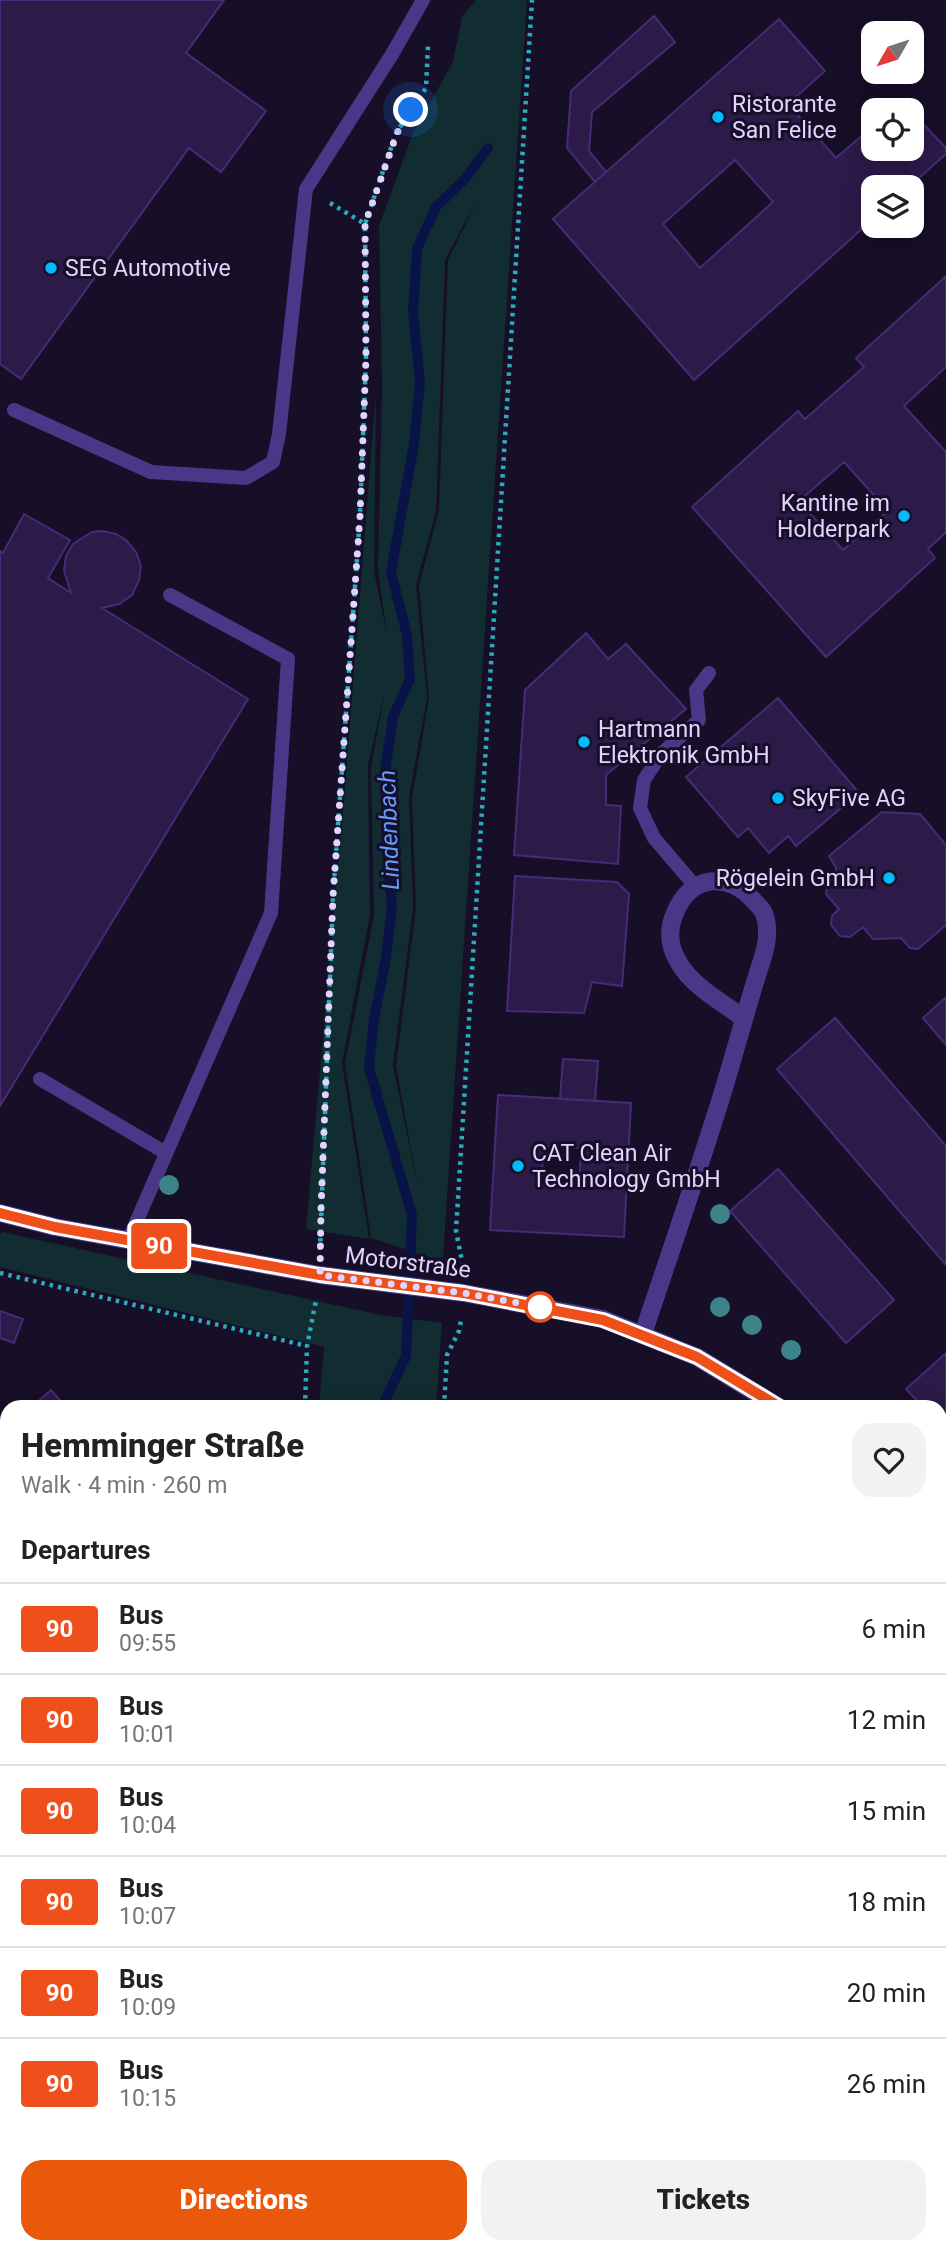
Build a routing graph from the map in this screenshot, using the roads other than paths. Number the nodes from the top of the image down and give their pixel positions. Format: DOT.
graph roads {
  1 [pos="423,0"];
  2 [pos="14,410"];
  3 [pos="170,595"];
  4 [pos="709,673"];
  5 [pos="695,886"];
  6 [pos="743,1018"];
  7 [pos="40,1079"];
  8 [pos="166,1153"];
  9 [pos="0,1213"];
  10 [pos="128,1241"];
  11 [pos="643,1334"];
  12 [pos="768,1400"];
  1 -- 2 [label="lane"];
  3 -- 8 [label="lane"];
  4 -- 5 [label="lane"];
  5 -- 6 [label="street"];
  5 -- 6 [label="street"];
  6 -- 11 [label="street"];
  7 -- 8 [label="lane"];
  8 -- 10 [label="lane"];
  9 -- 10 [label="street, Motorstraße"];
  10 -- 11 [label="street, Motorstraße"];
  11 -- 12 [label="street, Motorstraße"];
}
